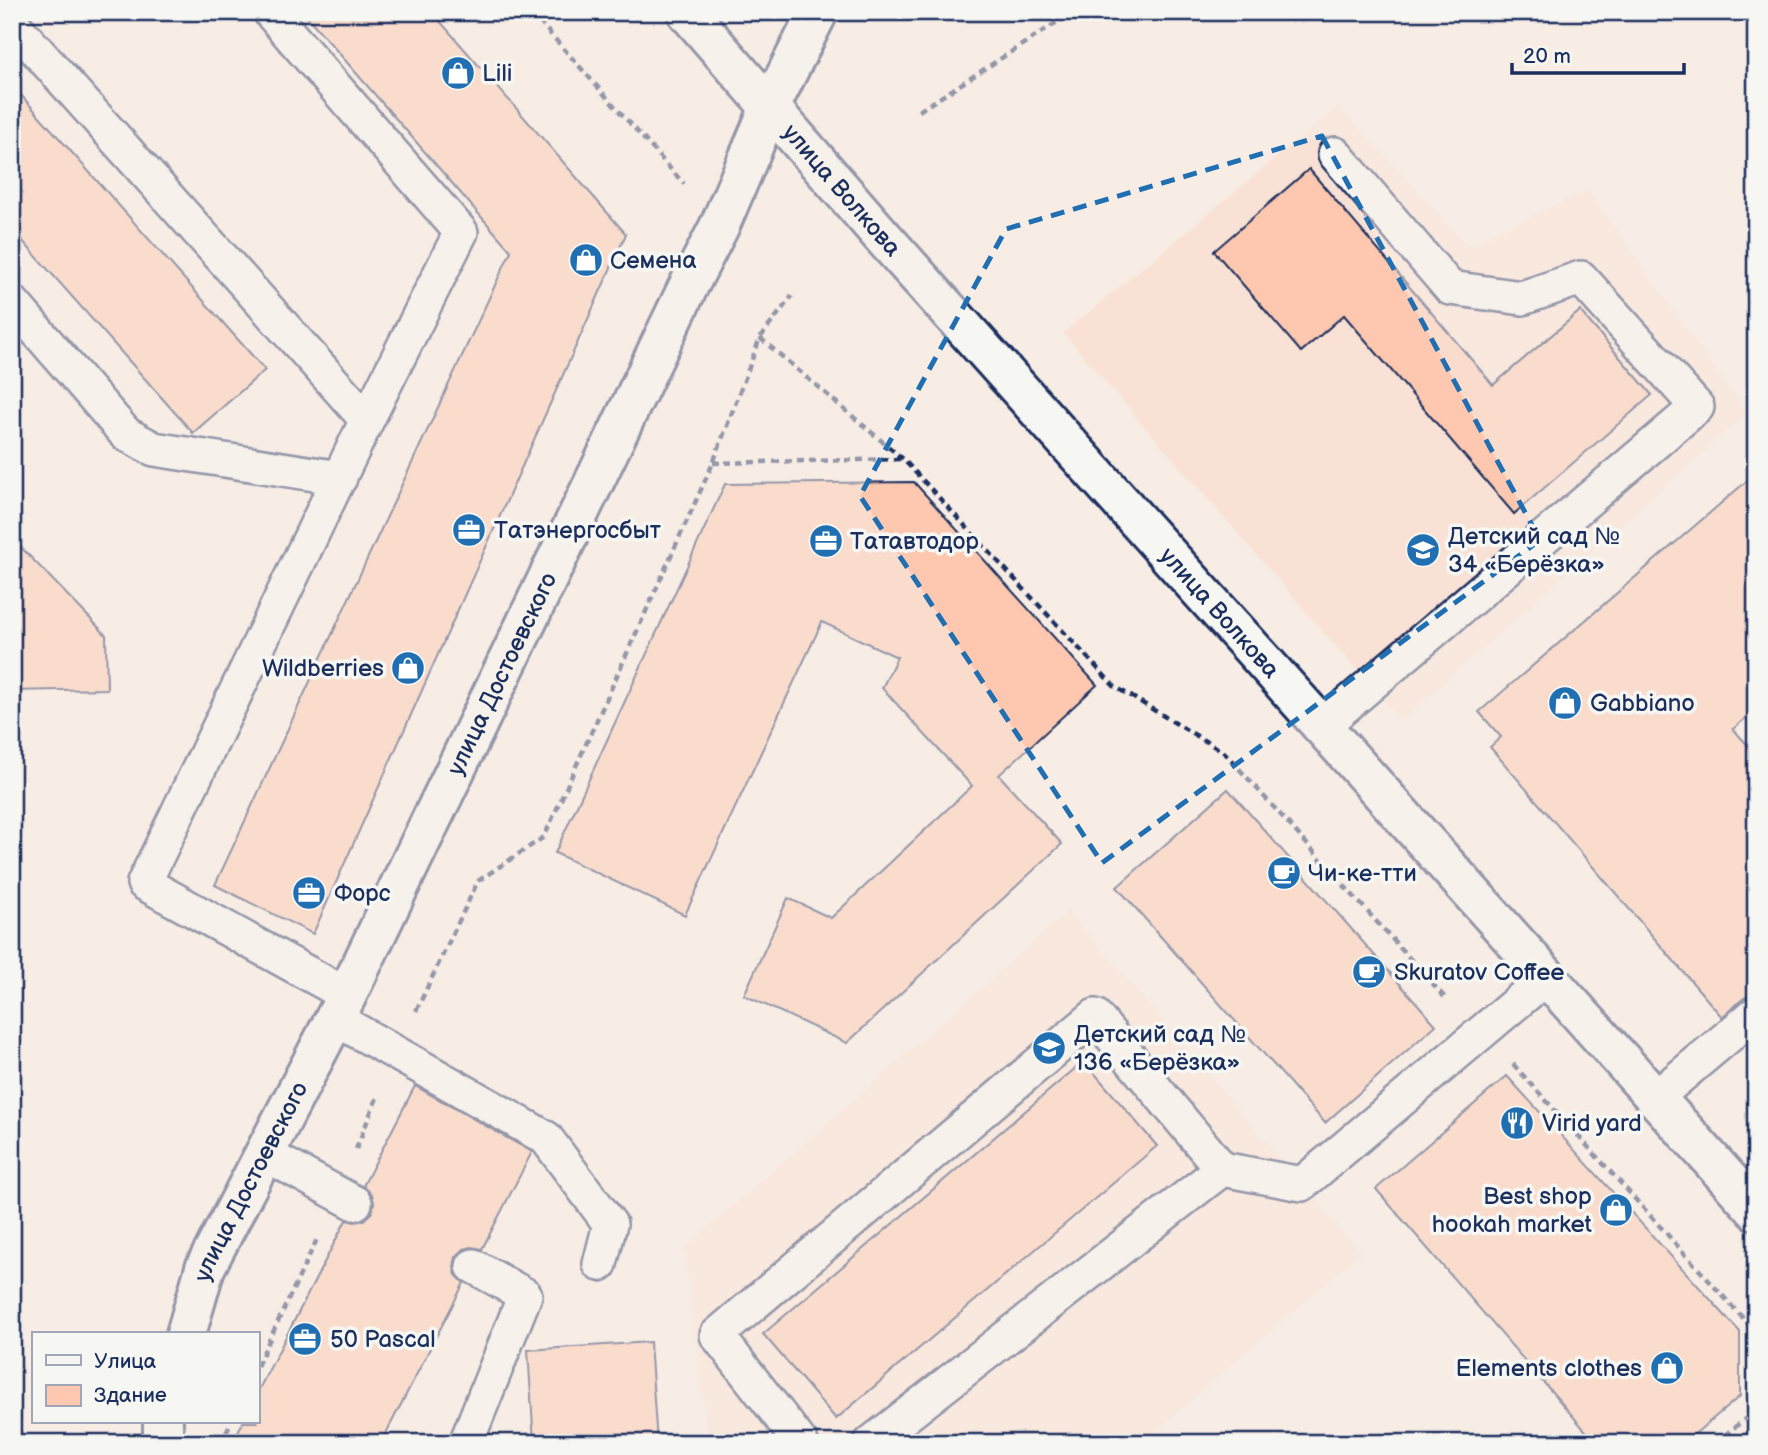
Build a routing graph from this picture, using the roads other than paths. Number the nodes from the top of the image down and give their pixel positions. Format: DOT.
graph roads {
  1 [pos="270,12"];
  2 [pos="687,12"];
  3 [pos="818,12"];
  4 [pos="12,23"];
  5 [pos="770,107"];
  6 [pos="1335,154"];
  7 [pos="12,302"];
  8 [pos="368,420"];
  9 [pos="340,478"];
  10 [pos="1322,726"];
  11 [pos="1548,978"];
  12 [pos="341,1007"];
  13 [pos="1756,1013"];
  14 [pos="1655,1098"];
  15 [pos="265,1154"];
  16 [pos="1222,1169"];
  17 [pos="346,1198"];
  18 [pos="1756,1210"];
  19 [pos="600,1264"];
  20 [pos="473,1266"];
  21 [pos="187,1332"];
  22 [pos="163,1424"];
  23 [pos="163,1443"];
  24 [pos="466,1443"];
  25 [pos="801,1443"];
  26 [pos="871,1443"];
  1 -- 8 [label="lane"];
  2 -- 5 [label="main road, улица Волкова"];
  3 -- 5 [label="main road, улица Достоевского"];
  4 -- 8 [label="lane"];
  5 -- 10 [label="main road, улица Волкова"];
  5 -- 12 [label="main road, улица Достоевского"];
  6 -- 10 [label="lane"];
  7 -- 9 [label="lane"];
  8 -- 9 [label="lane"];
  9 -- 12 [label="lane"];
  10 -- 11 [label="main road, улица Волкова"];
  11 -- 14 [label="main road, улица Волкова"];
  11 -- 16 [label="lane"];
  12 -- 15 [label="main road, улица Достоевского"];
  12 -- 19 [label="lane"];
  13 -- 14 [label="lane"];
  14 -- 18 [label="main road, улица Волкова"];
  15 -- 17 [label="lane"];
  15 -- 21 [label="main road, улица Достоевского"];
  16 -- 25 [label="lane"];
  16 -- 26 [label="lane"];
  20 -- 24 [label="lane"];
  22 -- 23 [label="main road"];
}
